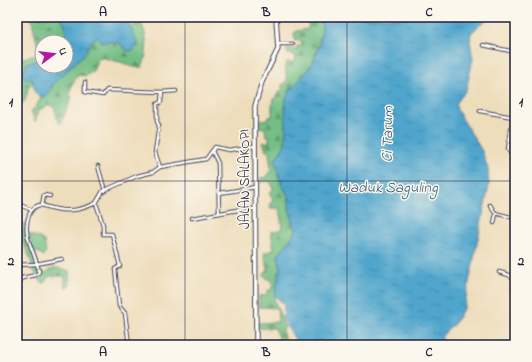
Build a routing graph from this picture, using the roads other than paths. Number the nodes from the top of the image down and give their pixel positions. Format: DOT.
graph roads {
  1 [pos="276,17"];
  2 [pos="278,44"];
  3 [pos="293,44"];
  4 [pos="482,45"];
  5 [pos="515,52"];
  6 [pos="85,82"];
  7 [pos="176,91"];
  8 [pos="162,92"];
  9 [pos="515,106"];
  10 [pos="480,111"];
  11 [pos="513,117"];
  12 [pos="255,146"];
  13 [pos="212,152"];
  14 [pos="515,154"];
  15 [pos="98,166"];
  16 [pos="160,167"];
  17 [pos="17,184"];
  18 [pos="256,187"];
  19 [pos="104,191"];
  20 [pos="220,193"];
  21 [pos="50,196"];
  22 [pos="96,203"];
  23 [pos="42,205"];
  24 [pos="490,205"];
  25 [pos="256,209"];
  26 [pos="32,210"];
  27 [pos="219,213"];
  28 [pos="496,214"];
  29 [pos="192,218"];
  30 [pos="515,218"];
  31 [pos="494,223"];
  32 [pos="62,259"];
  33 [pos="36,264"];
  34 [pos="17,265"];
  35 [pos="499,272"];
  36 [pos="514,281"];
  37 [pos="17,286"];
  38 [pos="515,291"];
  39 [pos="515,328"];
  40 [pos="513,332"];
  41 [pos="129,345"];
  42 [pos="256,345"];
  1 -- 2 [label="street, JALAN SALAKOPI"];
  2 -- 3 [label="street"];
  2 -- 12 [label="street, JALAN SALAKOPI"];
  4 -- 5 [label="street"];
  6 -- 8 [label="street"];
  7 -- 8 [label="street"];
  8 -- 16 [label="street"];
  9 -- 11 [label="street"];
  10 -- 11 [label="street"];
  11 -- 14 [label="street"];
  12 -- 13 [label="street"];
  12 -- 18 [label="street, JALAN SALAKOPI"];
  13 -- 16 [label="street"];
  13 -- 20 [label="street"];
  15 -- 19 [label="street"];
  16 -- 19 [label="street"];
  17 -- 26 [label="street"];
  18 -- 20 [label="street"];
  18 -- 25 [label="street, JALAN SALAKOPI"];
  19 -- 22 [label="street"];
  20 -- 27 [label="street"];
  21 -- 23 [label="street"];
  22 -- 23 [label="street"];
  22 -- 41 [label="street"];
  23 -- 26 [label="street"];
  24 -- 28 [label="street"];
  25 -- 27 [label="street"];
  25 -- 42 [label="street, JALAN SALAKOPI"];
  26 -- 33 [label="street"];
  27 -- 29 [label="street"];
  28 -- 30 [label="street"];
  28 -- 31 [label="street"];
  32 -- 33 [label="street"];
  33 -- 34 [label="street"];
  33 -- 37 [label="street"];
  35 -- 36 [label="street"];
  36 -- 38 [label="street"];
  39 -- 40 [label="street"];
}
